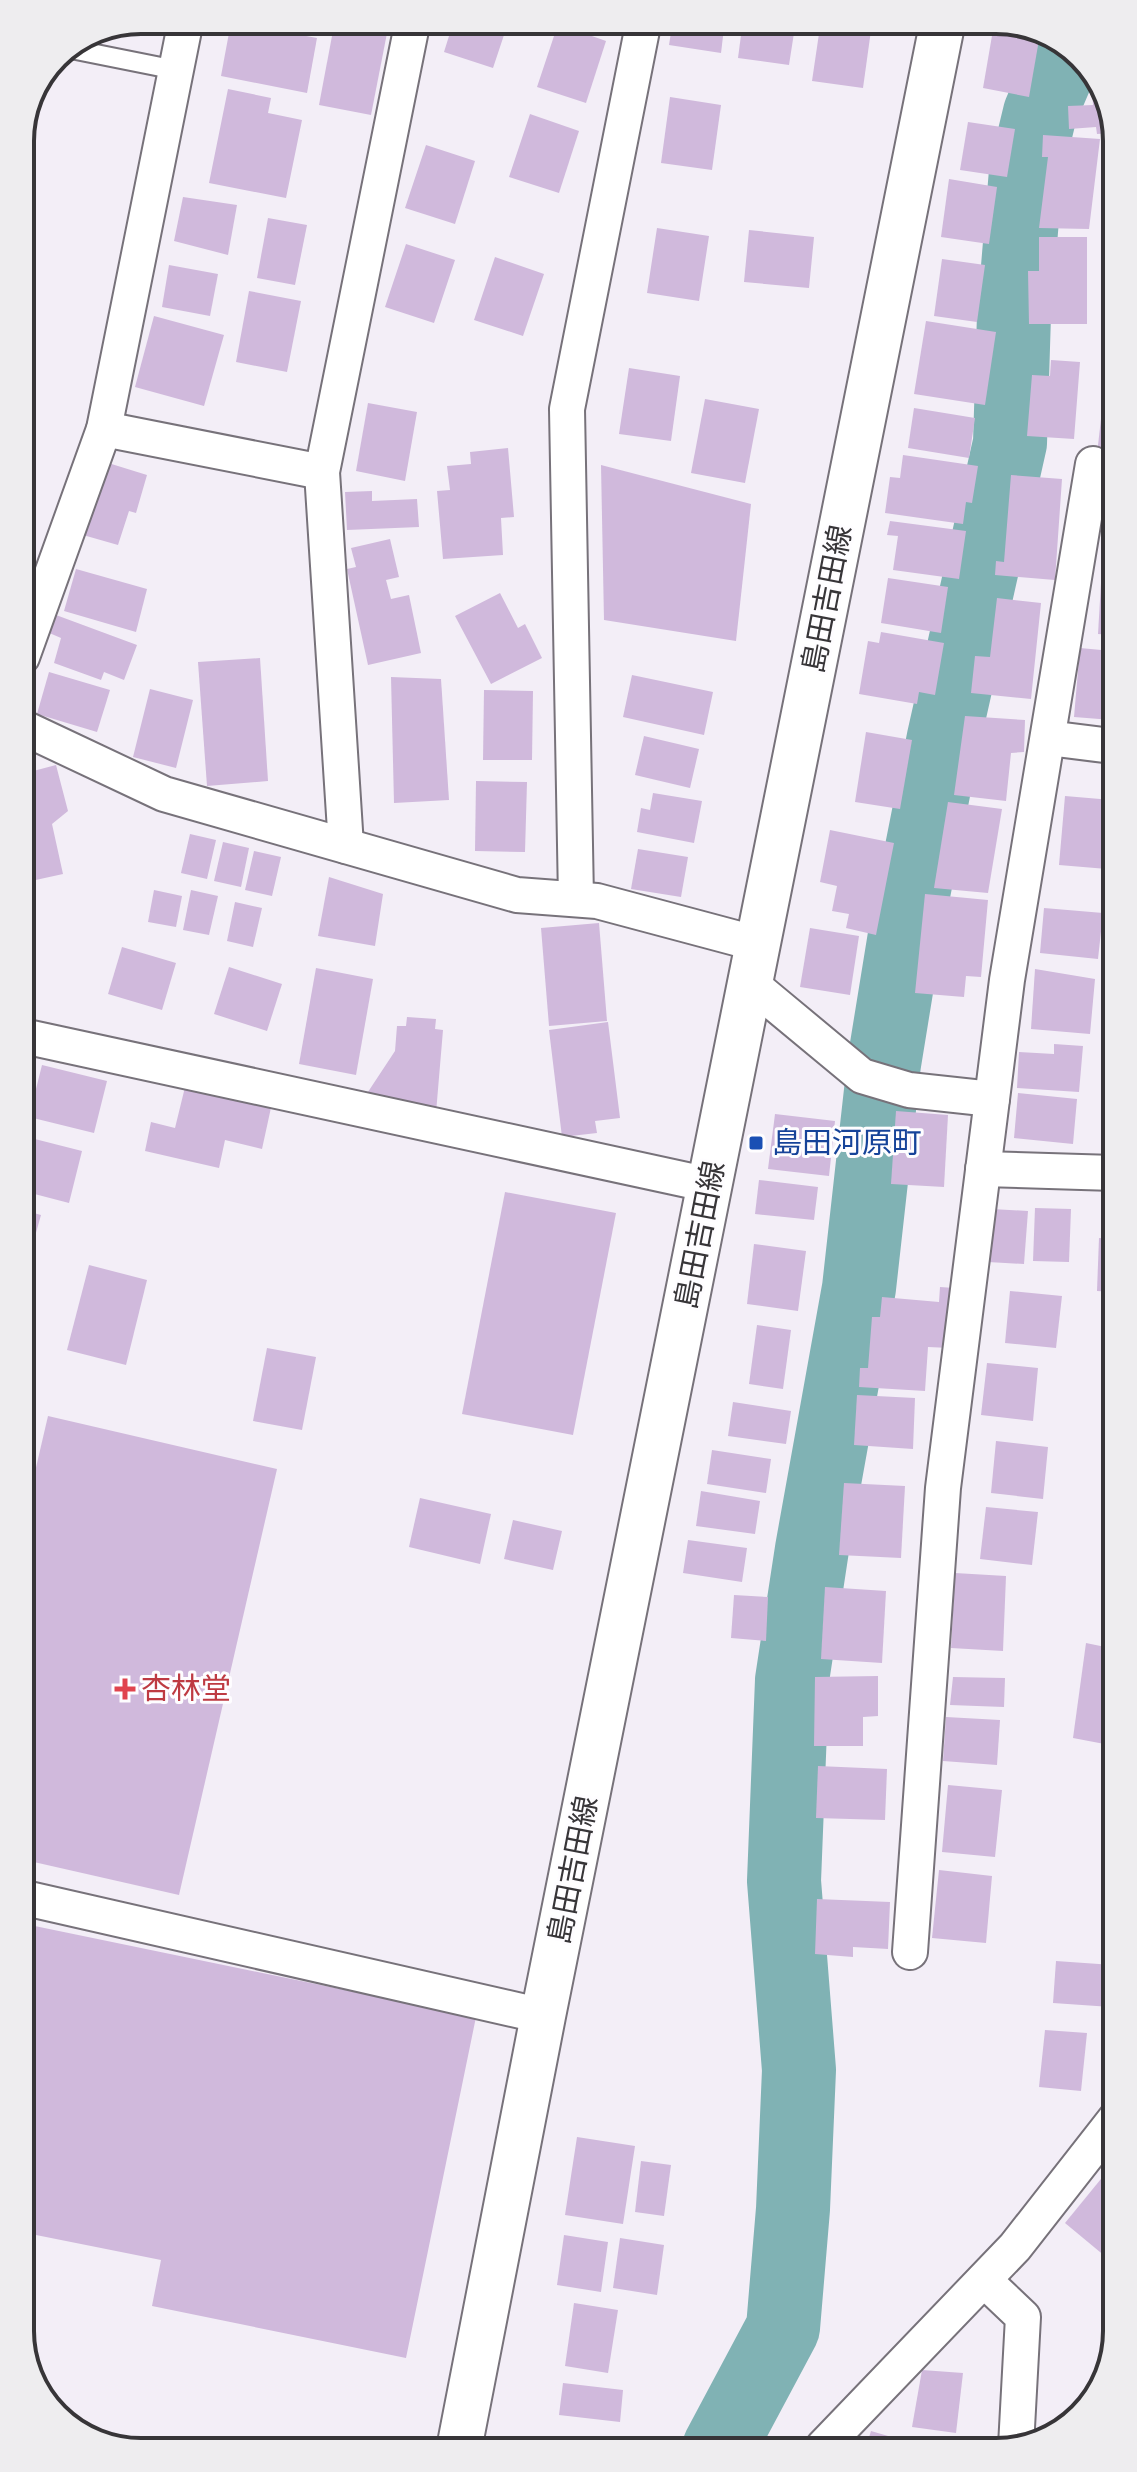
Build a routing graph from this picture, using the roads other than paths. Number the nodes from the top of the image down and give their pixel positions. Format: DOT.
graph roads {
  1 [pos="183,34"];
  2 [pos="410,34"];
  3 [pos="641,34"];
  4 [pos="940,34"];
  5 [pos="83,51"];
  6 [pos="176,70"];
  7 [pos="104,429"];
  8 [pos="1093,464"];
  9 [pos="322,472"];
  10 [pos="34,624"];
  11 [pos="34,733"];
  12 [pos="1048,738"];
  13 [pos="1103,745"];
  14 [pos="346,846"];
  15 [pos="576,899"];
  16 [pos="754,964"];
  17 [pos="34,1038"];
  18 [pos="992,1099"];
  19 [pos="983,1169"];
  20 [pos="1103,1173"];
  21 [pos="710,1185"];
  22 [pos="34,1900"];
  23 [pos="910,1952"];
  24 [pos="543,2016"];
  25 [pos="1103,2135"];
  26 [pos="984,2280"];
  27 [pos="1017,2435"];
  28 [pos="461,2438"];
  29 [pos="832,2438"];
  1 -- 6 [label="street"];
  2 -- 9 [label="street"];
  3 -- 15 [label="street"];
  4 -- 16 [label="main road, 島田吉田線"];
  5 -- 6 [label="lane"];
  6 -- 7 [label="street"];
  7 -- 9 [label="street"];
  7 -- 10 [label="street"];
  8 -- 12 [label="street"];
  9 -- 14 [label="street"];
  11 -- 14 [label="street"];
  12 -- 13 [label="street"];
  12 -- 18 [label="street"];
  14 -- 15 [label="street"];
  15 -- 16 [label="street"];
  16 -- 18 [label="street"];
  16 -- 21 [label="main road, 島田吉田線"];
  17 -- 21 [label="street"];
  18 -- 19 [label="street"];
  19 -- 20 [label="street"];
  19 -- 23 [label="street"];
  21 -- 24 [label="main road, 島田吉田線"];
  22 -- 24 [label="street"];
  24 -- 28 [label="main road, 島田吉田線"];
  25 -- 26 [label="street"];
  26 -- 27 [label="street"];
  26 -- 29 [label="street"];
}
